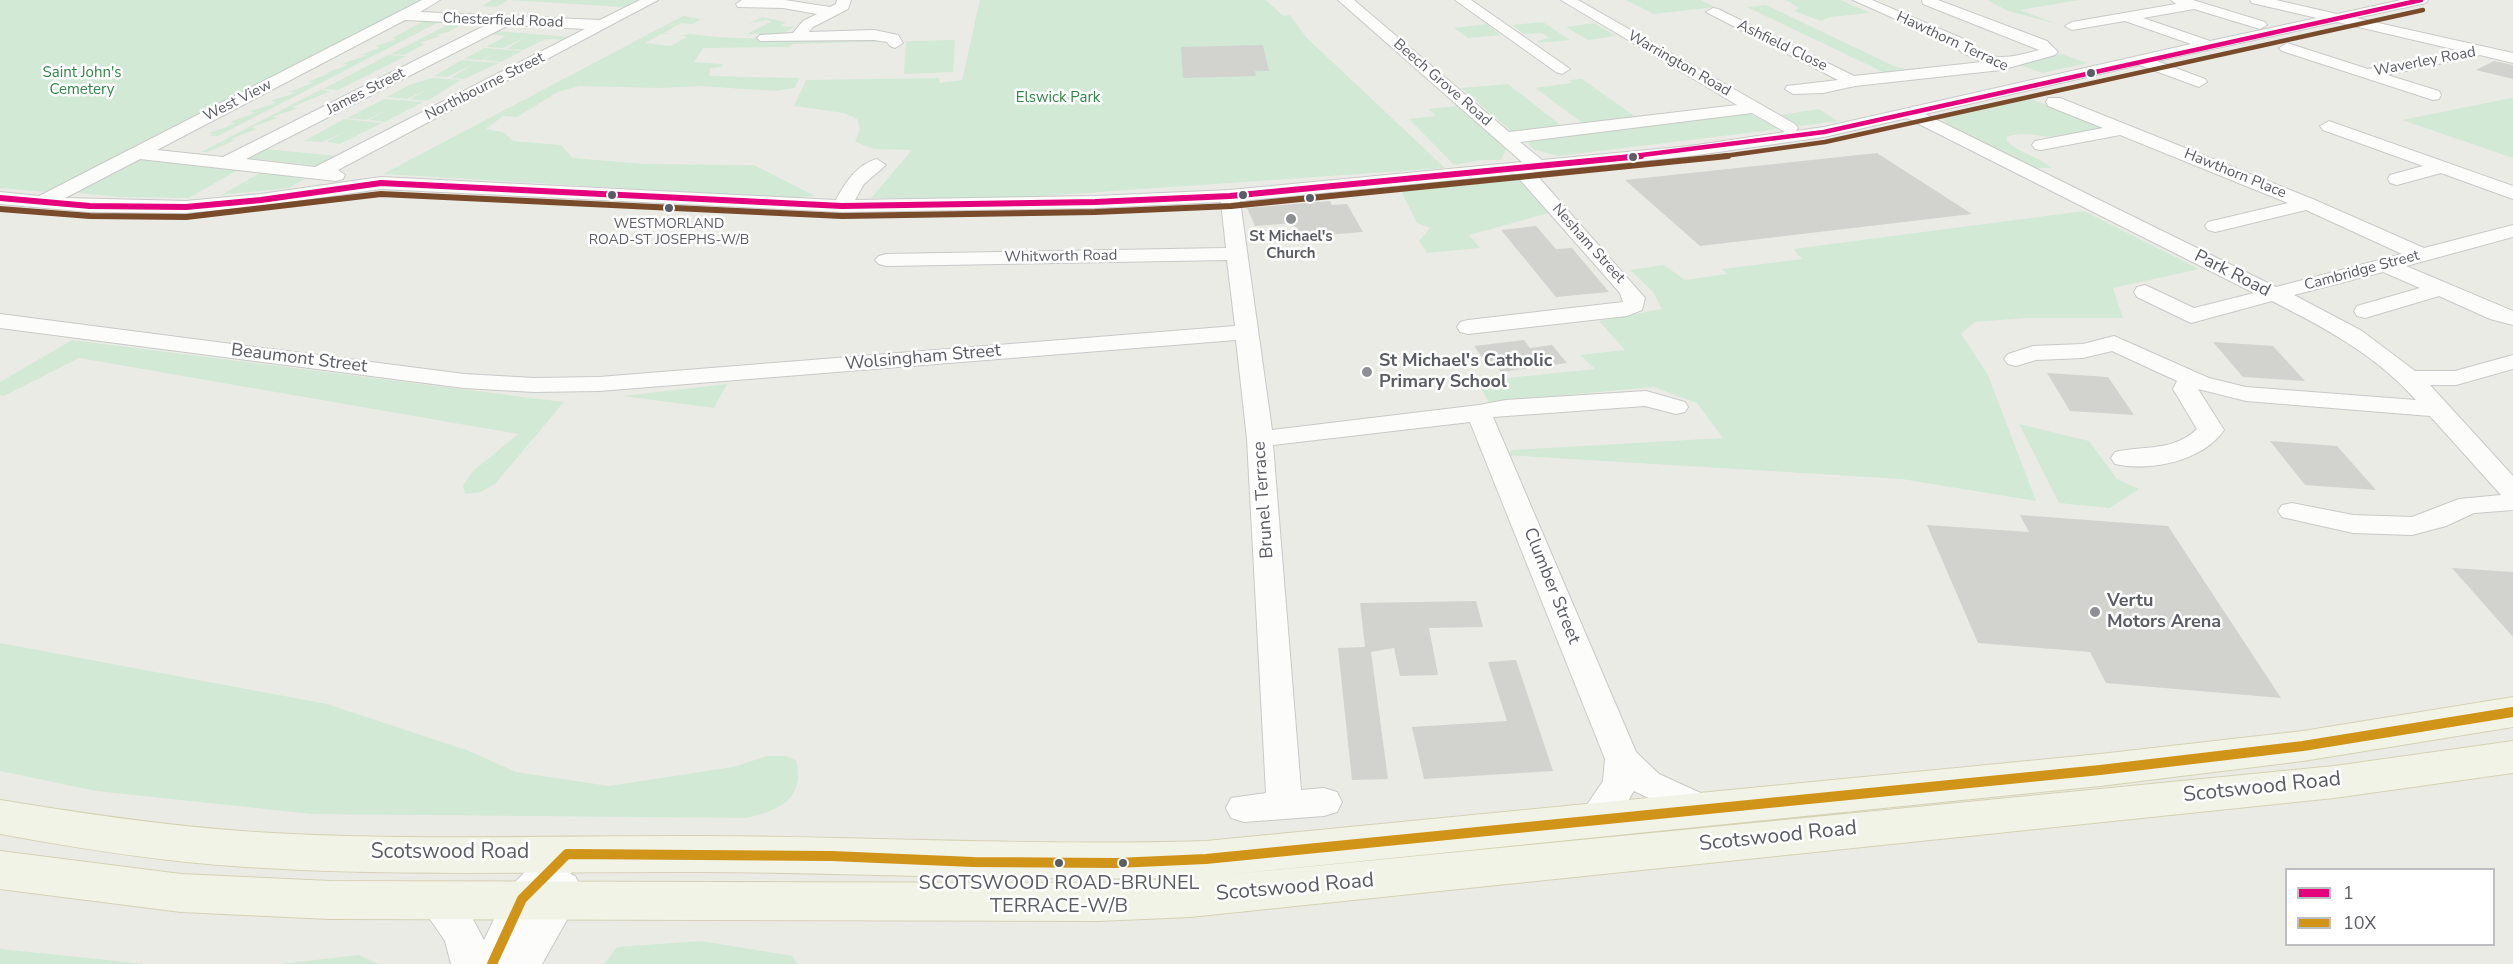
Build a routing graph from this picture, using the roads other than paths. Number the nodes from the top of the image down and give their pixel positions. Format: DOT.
graph roads {
  1 [pos="433,0"];
  2 [pos="651,0"];
  3 [pos="844,0"];
  4 [pos="1345,0"];
  5 [pos="1462,0"];
  6 [pos="1568,0"];
  7 [pos="1860,0"];
  8 [pos="1933,0"];
  9 [pos="2178,0"];
  10 [pos="2258,0"];
  11 [pos="2421,0"];
  12 [pos="743,4"];
  13 [pos="472,5"];
  14 [pos="2194,5"];
  15 [pos="600,8"];
  16 [pos="634,9"];
  17 [pos="832,12"];
  18 [pos="1713,12"];
  19 [pos="401,16"];
  20 [pos="2126,17"];
  21 [pos="447,18"];
  22 [pos="2336,18"];
  23 [pos="506,21"];
  24 [pos="606,25"];
  25 [pos="2260,25"];
  26 [pos="2072,26"];
  27 [pos="797,37"];
  28 [pos="765,38"];
  29 [pos="895,44"];
  30 [pos="2208,45"];
  31 [pos="2287,48"];
  32 [pos="2483,51"];
  33 [pos="2513,58"];
  34 [pos="2140,60"];
  35 [pos="2001,65"];
  36 [pos="1562,69"];
  37 [pos="2366,74"];
  38 [pos="1857,81"];
  39 [pos="2199,82"];
  40 [pos="2044,84"];
  41 [pos="1793,88"];
  42 [pos="2433,95"];
  43 [pos="1892,96"];
  44 [pos="2054,102"];
  45 [pos="1755,108"];
  46 [pos="1910,113"];
  47 [pos="2329,126"];
  48 [pos="1789,128"];
  49 [pos="2122,129"];
  50 [pos="1506,138"];
  51 [pos="2041,145"];
  52 [pos="137,153"];
  53 [pos="225,163"];
  54 [pos="877,165"];
  55 [pos="257,166"];
  56 [pos="2442,167"];
  57 [pos="1529,168"];
  58 [pos="318,173"];
  59 [pos="2397,179"];
  60 [pos="365,184"];
  61 [pos="2513,193"];
  62 [pos="1230,196"];
  63 [pos="0,198"];
  64 [pos="42,202"];
  65 [pos="2308,204"];
  66 [pos="842,206"];
  67 [pos="186,207"];
  68 [pos="2215,226"];
  69 [pos="2513,231"];
  70 [pos="1237,254"];
  71 [pos="2422,255"];
  72 [pos="886,260"];
  73 [pos="2386,265"];
  74 [pos="2441,289"];
  75 [pos="2145,292"];
  76 [pos="2273,295"];
  77 [pos="2365,311"];
  78 [pos="2513,318"];
  79 [pos="0,321"];
  80 [pos="1468,327"];
  81 [pos="1247,332"];
  82 [pos="2016,359"];
  83 [pos="2513,362"];
  84 [pos="2190,378"];
  85 [pos="2410,378"];
  86 [pos="599,384"];
  87 [pos="1677,407"];
  88 [pos="2438,409"];
  89 [pos="1479,413"];
  90 [pos="1260,440"];
  91 [pos="2124,458"];
  92 [pos="2513,491"];
  93 [pos="2513,502"];
  94 [pos="2292,511"];
  95 [pos="2513,712"];
  96 [pos="2513,757"];
  97 [pos="1622,759"];
  98 [pos="1324,802"];
  99 [pos="1284,805"];
  100 [pos="1244,808"];
  101 [pos="1702,810"];
  102 [pos="0,817"];
  103 [pos="1594,821"];
  104 [pos="567,854"];
  105 [pos="0,870"];
  106 [pos="436,900"];
  107 [pos="541,900"];
  108 [pos="471,964"];
  109 [pos="492,964"];
  110 [pos="520,964"];
  1 -- 19 [label="street, West View"];
  2 -- 16 [label="street, Northbourne Street"];
  3 -- 17 [label="street"];
  4 -- 50 [label="street, Beech Grove Road"];
  5 -- 36 [label="street"];
  6 -- 45 [label="street, Warrington Road"];
  7 -- 35 [label="street, Hawthorn Terrace"];
  8 -- 35 [label="street"];
  9 -- 14 [label="street"];
  10 -- 22 [label="street"];
  11 -- 22 [label="street"];
  12 -- 17 [label="street"];
  13 -- 21 [label="street"];
  14 -- 20 [label="street"];
  14 -- 25 [label="street"];
  15 -- 16 [label="street"];
  16 -- 24 [label="street, Northbourne Street"];
  17 -- 27 [label="street"];
  18 -- 38 [label="street, Ashfield Close"];
  19 -- 21 [label="street, Chesterfield Road"];
  19 -- 52 [label="street, West View"];
  20 -- 26 [label="street"];
  20 -- 30 [label="street"];
  21 -- 23 [label="street, Chesterfield Road"];
  22 -- 30 [label="street"];
  22 -- 32 [label="street"];
  23 -- 24 [label="street, Chesterfield Road"];
  23 -- 53 [label="street, James Street"];
  24 -- 58 [label="street, Northbourne Street"];
  27 -- 28 [label="street"];
  27 -- 29 [label="street"];
  30 -- 34 [label="street"];
  31 -- 37 [label="street, Waverley Road"];
  32 -- 33 [label="street"];
  32 -- 37 [label="street, Waverley Road"];
  34 -- 39 [label="street"];
  34 -- 40 [label="street"];
  35 -- 38 [label="street"];
  35 -- 40 [label="street, Hawthorn Terrace"];
  37 -- 42 [label="street, Waverley Road"];
  38 -- 41 [label="street"];
  38 -- 43 [label="street, Ashfield Close"];
  40 -- 46 [label="street"];
  44 -- 49 [label="street, Hawthorn Place"];
  45 -- 48 [label="street, Warrington Road"];
  45 -- 50 [label="street"];
  46 -- 57 [label="street"];
  46 -- 76 [label="street, Park Road"];
  47 -- 56 [label="street"];
  49 -- 51 [label="street"];
  49 -- 65 [label="street, Hawthorn Place"];
  50 -- 57 [label="street, Beech Grove Road"];
  52 -- 53 [label="street"];
  52 -- 64 [label="street, West View"];
  53 -- 55 [label="street"];
  54 -- 66 [label="street"];
  55 -- 58 [label="street"];
  55 -- 67 [label="street"];
  56 -- 59 [label="street"];
  56 -- 61 [label="street"];
  57 -- 62 [label="street"];
  57 -- 80 [label="street, Nesham Street"];
  58 -- 60 [label="street"];
  60 -- 66 [label="street"];
  60 -- 67 [label="street"];
  62 -- 66 [label="street"];
  62 -- 70 [label="street, Brunel Terrace"];
  63 -- 64 [label="street"];
  64 -- 67 [label="street"];
  65 -- 68 [label="street"];
  65 -- 71 [label="street, Hawthorn Place"];
  69 -- 71 [label="street, Cambridge Street"];
  70 -- 72 [label="street, Whitworth Road"];
  70 -- 81 [label="street, Brunel Terrace"];
  71 -- 73 [label="street, Cambridge Street"];
  73 -- 74 [label="street"];
  73 -- 76 [label="street, Cambridge Street"];
  74 -- 77 [label="street"];
  74 -- 78 [label="street"];
  75 -- 76 [label="street, Cambridge Street"];
  76 -- 85 [label="street, Park Road"];
  79 -- 86 [label="street, Beaumont Street"];
  81 -- 86 [label="street, Wolsingham Street"];
  81 -- 90 [label="street, Brunel Terrace"];
  82 -- 84 [label="street"];
  83 -- 85 [label="street"];
  84 -- 88 [label="street"];
  84 -- 91 [label="street"];
  85 -- 88 [label="street, Park Road"];
  87 -- 89 [label="street"];
  88 -- 92 [label="street, Park Road"];
  89 -- 90 [label="street"];
  89 -- 97 [label="street, Clumber Street"];
  90 -- 99 [label="street, Brunel Terrace"];
  93 -- 94 [label="street"];
  95 -- 101 [label="main road, Scotswood Road"];
  96 -- 107 [label="main road, Scotswood Road"];
  97 -- 101 [label="street, Clumber Street"];
  97 -- 103 [label="street"];
  98 -- 99 [label="street"];
  99 -- 100 [label="street"];
  101 -- 103 [label="main road, Scotswood Road"];
  102 -- 104 [label="main road, Scotswood Road"];
  103 -- 104 [label="main road, Scotswood Road"];
  104 -- 107 [label="street"];
  105 -- 106 [label="main road, Scotswood Road"];
  106 -- 107 [label="main road, Scotswood Road"];
  106 -- 108 [label="street"];
  107 -- 109 [label="street"];
  107 -- 110 [label="street"];
}
